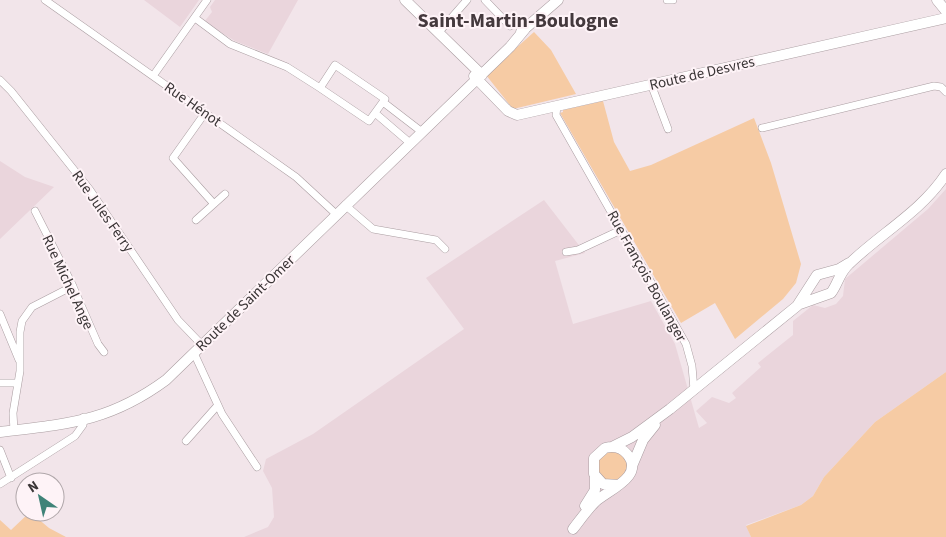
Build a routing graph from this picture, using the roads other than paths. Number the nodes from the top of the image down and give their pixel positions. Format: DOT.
graph roads {
  1 [pos="46,0"];
  2 [pos="207,0"];
  3 [pos="405,0"];
  4 [pos="467,0"];
  5 [pos="485,0"];
  6 [pos="558,0"];
  7 [pos="667,0"];
  8 [pos="673,0"];
  9 [pos="937,0"];
  10 [pos="946,11"];
  11 [pos="195,18"];
  12 [pos="946,18"];
  13 [pos="510,26"];
  14 [pos="438,32"];
  15 [pos="477,75"];
  16 [pos="153,76"];
  17 [pos="0,80"];
  18 [pos="650,84"];
  19 [pos="320,88"];
  20 [pos="946,92"];
  21 [pos="382,102"];
  22 [pos="557,106"];
  23 [pos="205,113"];
  24 [pos="375,113"];
  25 [pos="762,128"];
  26 [pos="668,129"];
  27 [pos="420,130"];
  28 [pos="408,141"];
  29 [pos="946,174"];
  30 [pos="225,194"];
  31 [pos="214,204"];
  32 [pos="345,205"];
  33 [pos="35,211"];
  34 [pos="336,214"];
  35 [pos="196,220"];
  36 [pos="621,230"];
  37 [pos="445,249"];
  38 [pos="566,252"];
  39 [pos="849,263"];
  40 [pos="825,273"];
  41 [pos="812,284"];
  42 [pos="835,284"];
  43 [pos="73,286"];
  44 [pos="821,296"];
  45 [pos="797,306"];
  46 [pos="0,314"];
  47 [pos="202,345"];
  48 [pos="104,352"];
  49 [pos="194,352"];
  50 [pos="21,365"];
  51 [pos="0,383"];
  52 [pos="18,383"];
  53 [pos="694,390"];
  54 [pos="218,405"];
  55 [pos="670,409"];
  56 [pos="83,422"];
  57 [pos="0,427"];
  58 [pos="14,428"];
  59 [pos="0,432"];
  60 [pos="186,441"];
  61 [pos="612,447"];
  62 [pos="0,450"];
  63 [pos="257,467"];
  64 [pos="632,467"];
  65 [pos="595,477"];
  66 [pos="11,478"];
  67 [pos="0,484"];
  68 [pos="619,485"];
  69 [pos="571,533"];
  1 -- 16 [label="street, Rue Hénot"];
  2 -- 11 [label="street"];
  3 -- 14 [label="street"];
  4 -- 14 [label="street"];
  5 -- 13 [label="street"];
  6 -- 15 [label="street, Route de Saint-Omer"];
  7 -- 8 [label="street"];
  9 -- 10 [label="street"];
  11 -- 16 [label="street"];
  11 -- 19 [label="street"];
  12 -- 18 [label="street, Route de Desvres"];
  14 -- 15 [label="street"];
  15 -- 22 [label="street, Route de Desvres"];
  15 -- 27 [label="street, Route de Saint-Omer"];
  16 -- 23 [label="street, Rue Hénot"];
  17 -- 47 [label="street, Rue Jules Ferry"];
  18 -- 22 [label="street, Route de Desvres"];
  18 -- 26 [label="street"];
  19 -- 21 [label="street"];
  19 -- 24 [label="street"];
  20 -- 25 [label="street"];
  21 -- 24 [label="street"];
  21 -- 27 [label="street"];
  22 -- 36 [label="street, Rue François Boulanger"];
  23 -- 31 [label="street"];
  23 -- 34 [label="street, Rue Hénot"];
  24 -- 28 [label="street"];
  27 -- 28 [label="street, Route de Saint-Omer"];
  28 -- 32 [label="street, Route de Saint-Omer"];
  29 -- 39 [label="street"];
  30 -- 31 [label="street"];
  31 -- 35 [label="street"];
  32 -- 34 [label="street, Route de Saint-Omer"];
  32 -- 37 [label="street"];
  33 -- 43 [label="street, Rue Michel Ange"];
  34 -- 47 [label="street, Route de Saint-Omer"];
  36 -- 38 [label="street"];
  36 -- 53 [label="street, Rue François Boulanger"];
  39 -- 40 [label="street"];
  39 -- 42 [label="street"];
  40 -- 41 [label="street"];
  40 -- 42 [label="street"];
  41 -- 44 [label="street"];
  41 -- 45 [label="street"];
  42 -- 44 [label="street"];
  43 -- 48 [label="street, Rue Michel Ange"];
  43 -- 50 [label="street"];
  44 -- 45 [label="street"];
  45 -- 53 [label="street"];
  46 -- 50 [label="street"];
  47 -- 49 [label="street, Route de Saint-Omer"];
  49 -- 54 [label="street"];
  49 -- 56 [label="street, Route de Saint-Omer"];
  50 -- 52 [label="street"];
  51 -- 52 [label="street"];
  52 -- 58 [label="street"];
  53 -- 55 [label="street"];
  54 -- 60 [label="street"];
  54 -- 63 [label="street"];
  55 -- 61 [label="street"];
  55 -- 64 [label="street"];
  56 -- 58 [label="street, Route de Saint-Omer"];
  56 -- 66 [label="street"];
  57 -- 58 [label="street, Route de Saint-Omer"];
  58 -- 59 [label="street, Route de Saint-Omer"];
  61 -- 64 [label="street"];
  61 -- 65 [label="street"];
  62 -- 66 [label="street"];
  64 -- 68 [label="street"];
  65 -- 68 [label="street"];
  65 -- 69 [label="street"];
  66 -- 67 [label="street"];
  68 -- 69 [label="street"];
}
